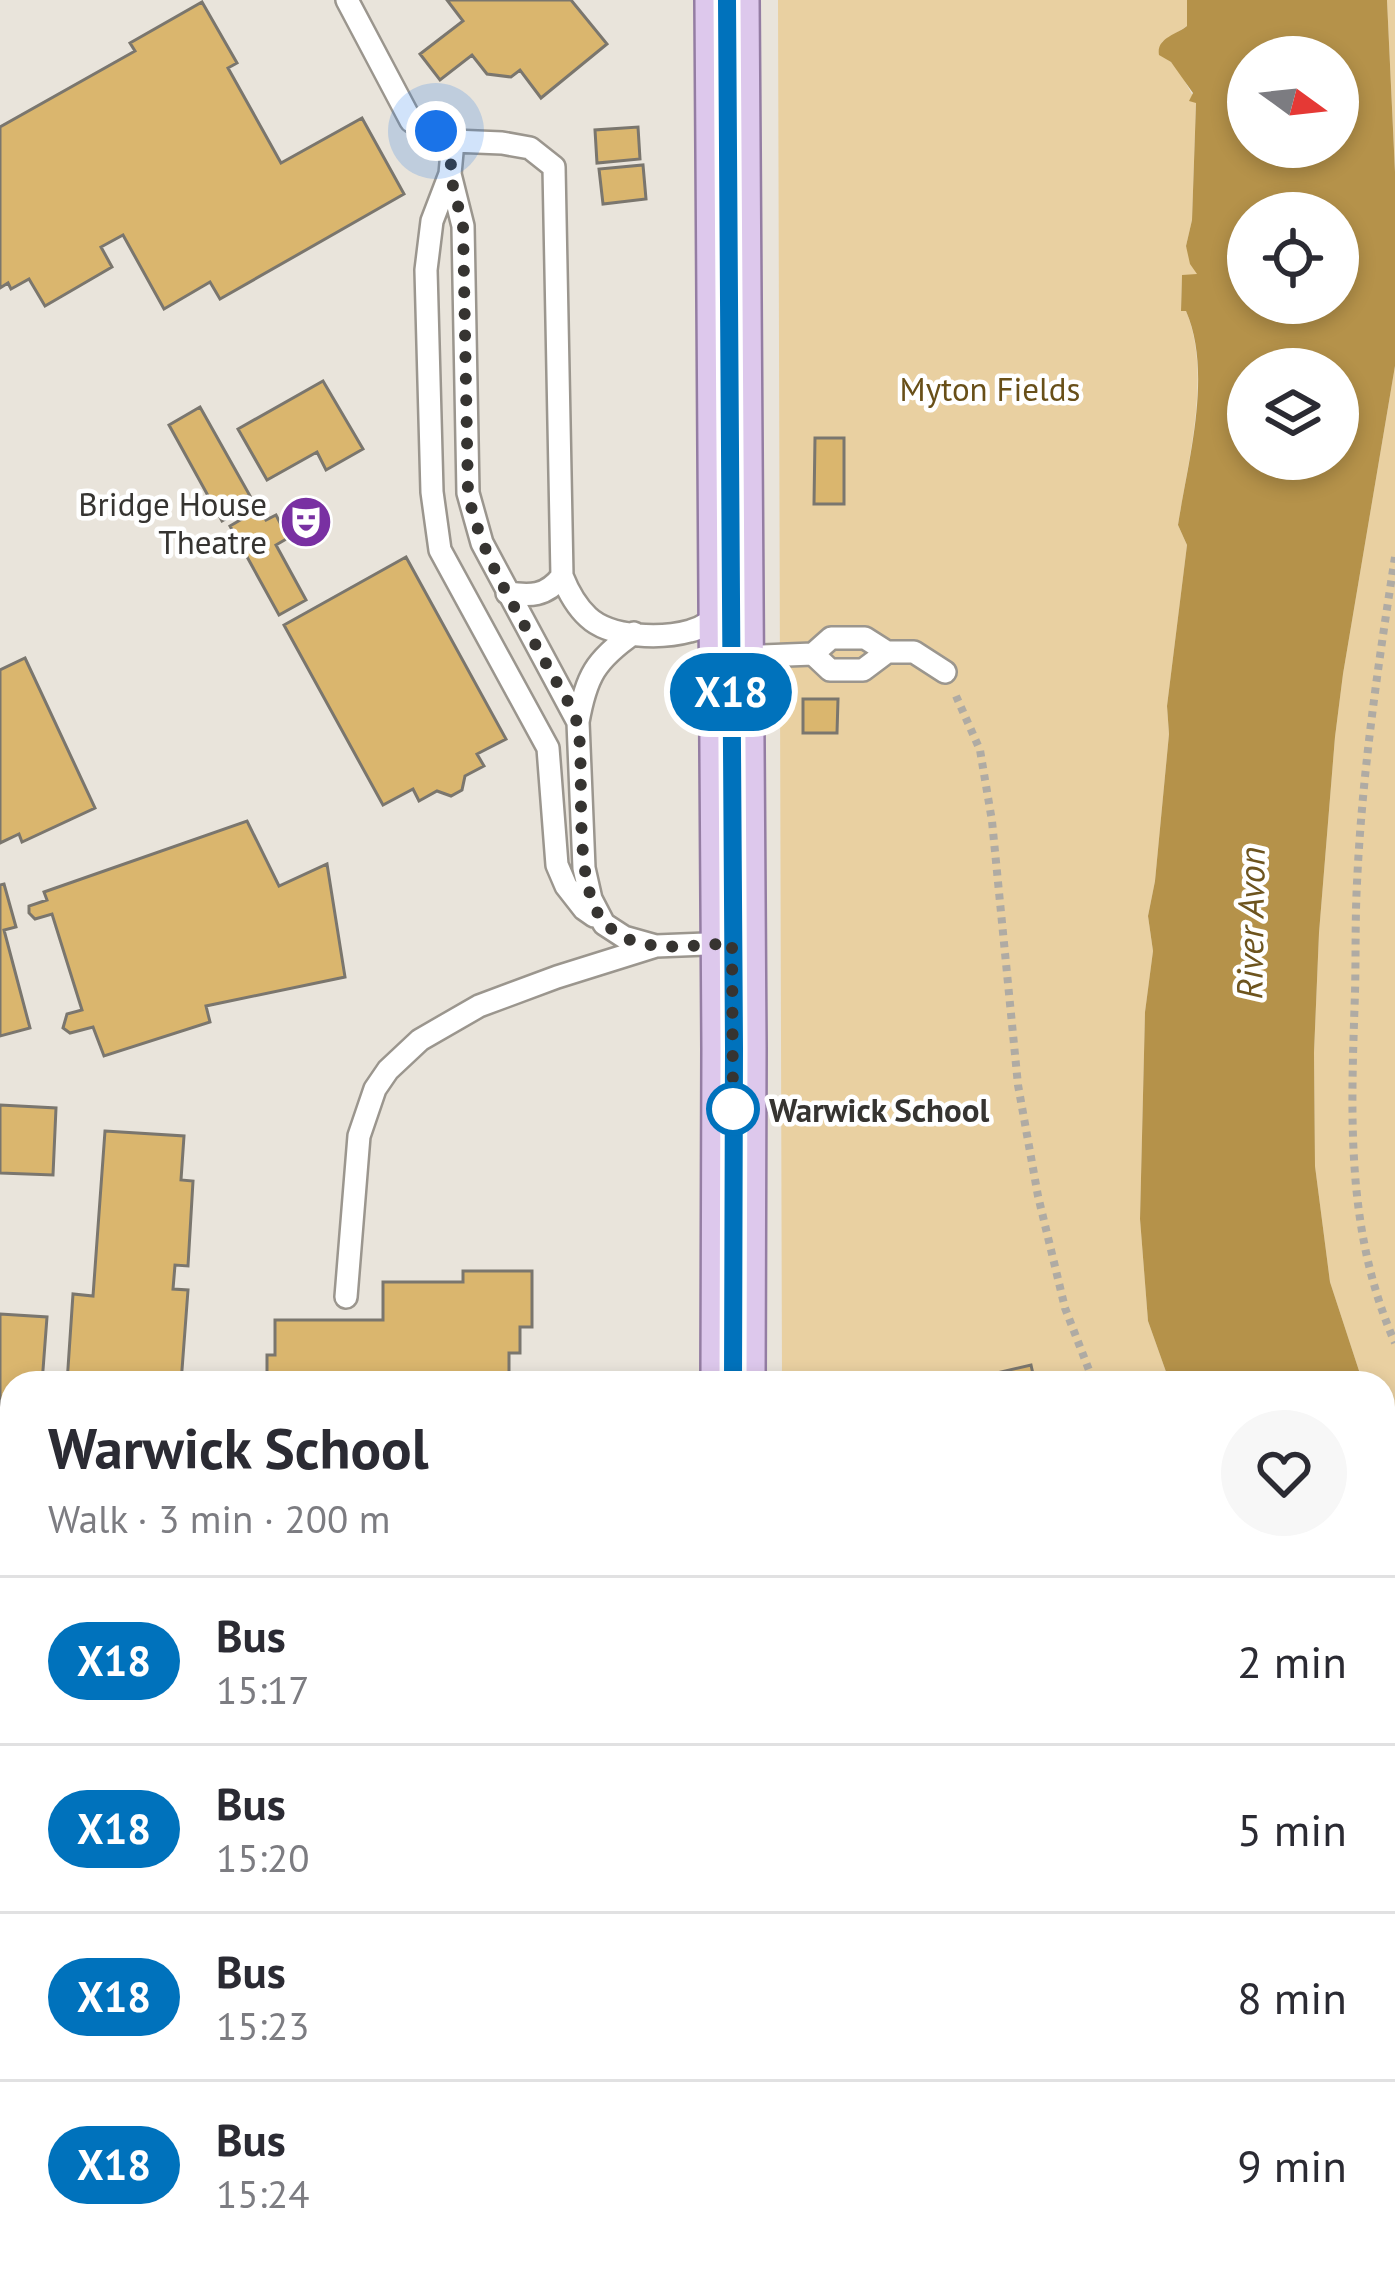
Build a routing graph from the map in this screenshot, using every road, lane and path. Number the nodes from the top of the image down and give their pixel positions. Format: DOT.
graph roads {
  1 [pos="347,0"];
  2 [pos="728,0"];
  3 [pos="453,141"];
  4 [pos="450,174"];
  5 [pos="1395,557"];
  6 [pos="562,576"];
  7 [pos="507,593"];
  8 [pos="731,630"];
  9 [pos="634,633"];
  10 [pos="887,652"];
  11 [pos="813,654"];
  12 [pos="945,672"];
  13 [pos="578,722"];
  14 [pos="604,924"];
  15 [pos="732,943"];
  16 [pos="656,946"];
  17 [pos="346,1297"];
  18 [pos="1395,1343"];
  19 [pos="733,1371"];
  20 [pos="1089,1371"];
  1 -- 3 [label="lane"];
  2 -- 8 [label="main road"];
  3 -- 4 [label="lane"];
  3 -- 6 [label="lane"];
  4 -- 7 [label="lane"];
  4 -- 14 [label="lane"];
  5 -- 18 [label="path"];
  6 -- 7 [label="lane"];
  6 -- 9 [label="lane"];
  7 -- 13 [label="lane"];
  8 -- 9 [label="lane"];
  8 -- 11 [label="lane"];
  8 -- 15 [label="main road"];
  9 -- 13 [label="lane"];
  10 -- 11 [label="lane"];
  10 -- 11 [label="lane"];
  10 -- 12 [label="lane"];
  12 -- 20 [label="path"];
  13 -- 14 [label="lane"];
  14 -- 16 [label="lane"];
  15 -- 16 [label="lane"];
  15 -- 19 [label="main road"];
  16 -- 17 [label="lane"];
}
